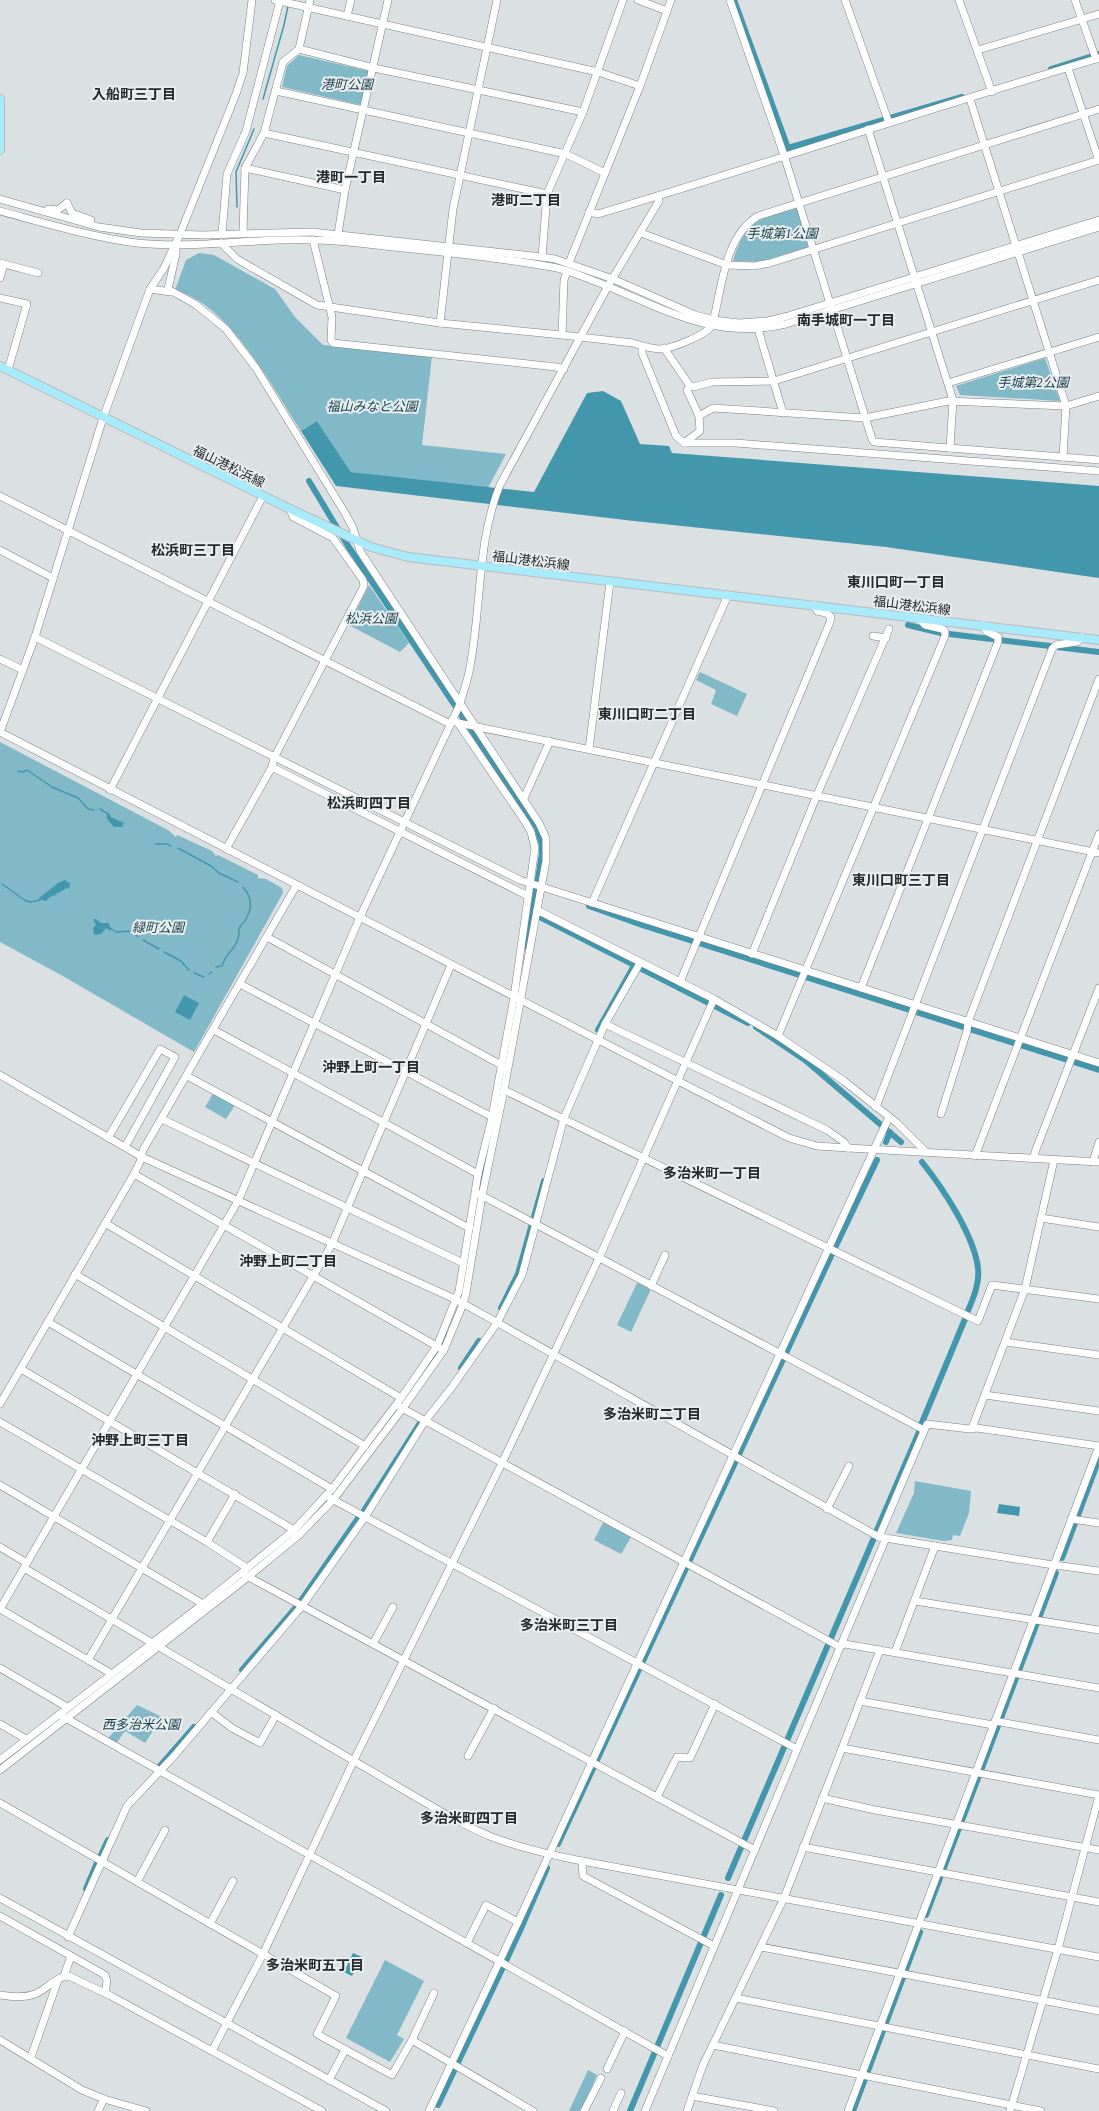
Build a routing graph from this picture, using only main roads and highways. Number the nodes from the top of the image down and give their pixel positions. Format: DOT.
graph roads {
  1 [pos="0,99"];
  2 [pos="0,150"];
  3 [pos="0,366"];
  4 [pos="1099,640"];
  1 -- 2 [label="main road"];
  3 -- 4 [label="main road, 福山港松浜線"];
}
